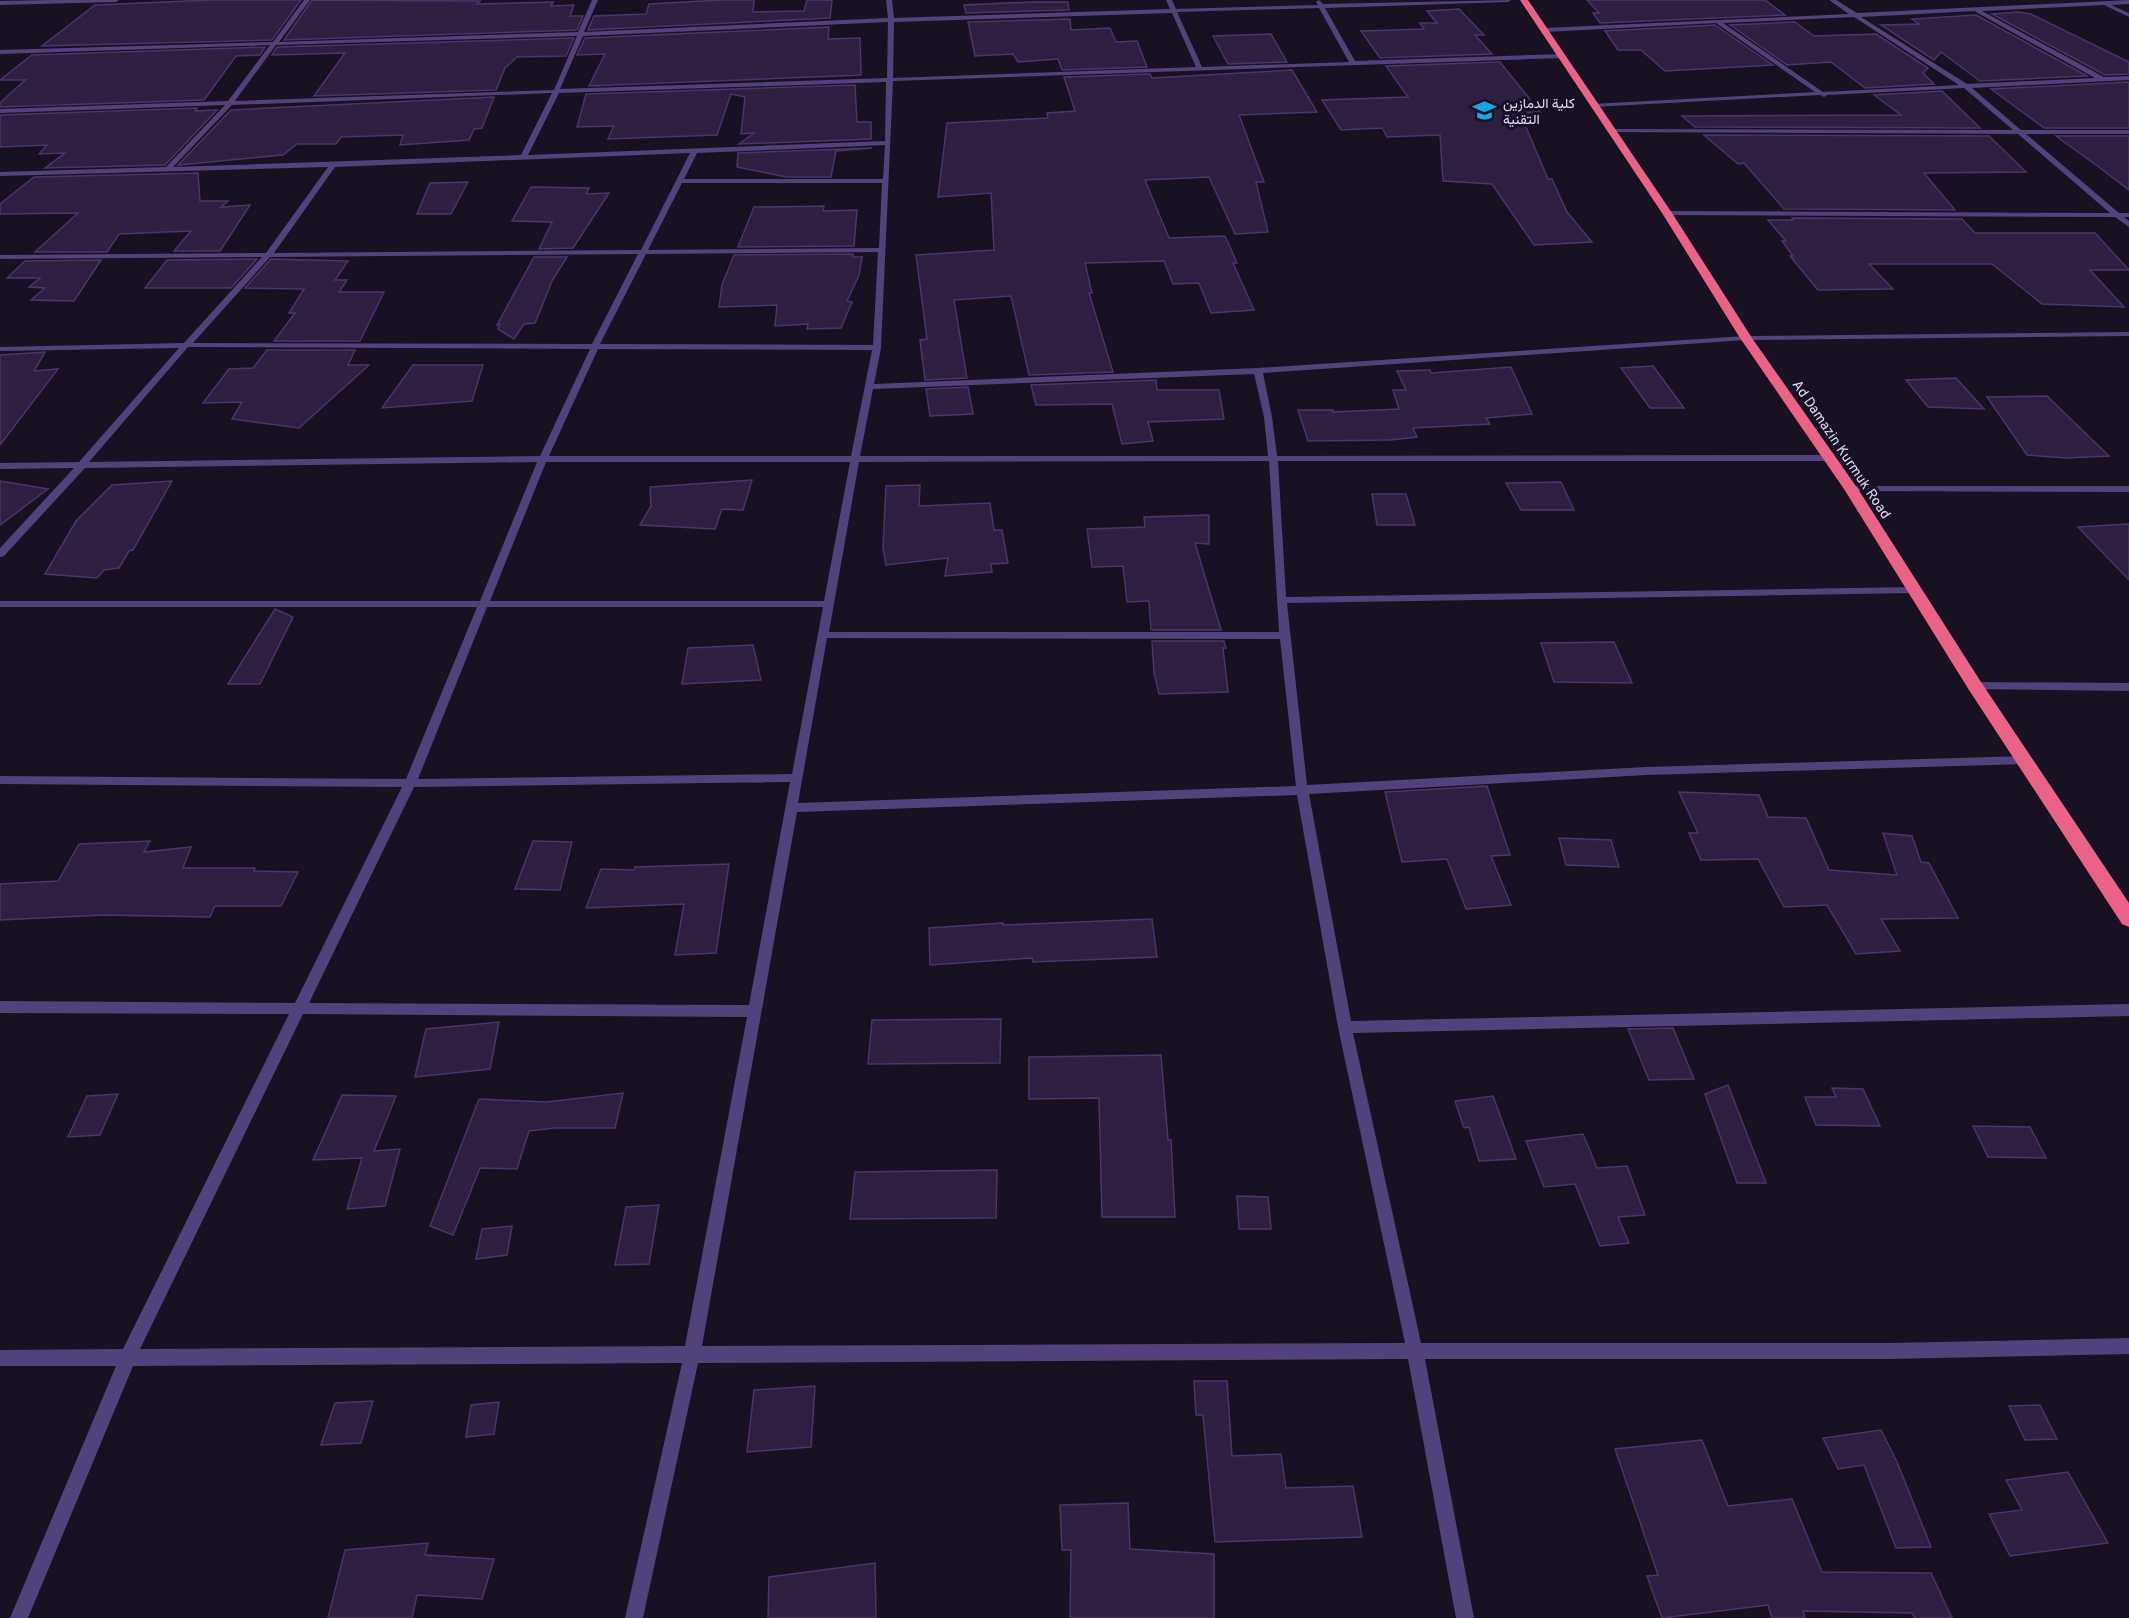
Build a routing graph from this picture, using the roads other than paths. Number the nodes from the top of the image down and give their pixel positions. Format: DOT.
graph roads {
  1 [pos="116,0"];
  2 [pos="307,0"];
  3 [pos="595,0"];
  4 [pos="889,0"];
  5 [pos="1169,0"];
  6 [pos="1317,0"];
  7 [pos="1508,0"];
  8 [pos="1524,0"];
  9 [pos="1832,0"];
  10 [pos="2101,2"];
  11 [pos="2129,2"];
  12 [pos="0,3"];
  13 [pos="1322,8"];
  14 [pos="1976,10"];
  15 [pos="1173,12"];
  16 [pos="2129,15"];
  17 [pos="1858,16"];
  18 [pos="891,20"];
  19 [pos="1719,23"];
  20 [pos="1545,30"];
  21 [pos="580,34"];
  22 [pos="276,42"];
  23 [pos="0,52"];
  24 [pos="1562,56"];
  25 [pos="1353,64"];
  26 [pos="1200,69"];
  27 [pos="2129,78"];
  28 [pos="890,80"];
  29 [pos="2103,80"];
  30 [pos="1968,88"];
  31 [pos="556,92"];
  32 [pos="1824,95"];
  33 [pos="230,103"];
  34 [pos="1593,105"];
  35 [pos="0,111"];
  36 [pos="1610,131"];
  37 [pos="2019,131"];
  38 [pos="2129,132"];
  39 [pos="888,143"];
  40 [pos="695,150"];
  41 [pos="524,157"];
  42 [pos="333,165"];
  43 [pos="169,168"];
  44 [pos="0,174"];
  45 [pos="680,181"];
  46 [pos="886,181"];
  47 [pos="1667,213"];
  48 [pos="2117,215"];
  49 [pos="2129,215"];
  50 [pos="2129,225"];
  51 [pos="882,250"];
  52 [pos="645,252"];
  53 [pos="269,254"];
  54 [pos="0,257"];
  55 [pos="2129,334"];
  56 [pos="1746,338"];
  57 [pos="186,345"];
  58 [pos="596,345"];
  59 [pos="877,348"];
  60 [pos="0,349"];
  61 [pos="1258,371"];
  62 [pos="870,387"];
  63 [pos="855,458"];
  64 [pos="1830,458"];
  65 [pos="543,459"];
  66 [pos="1273,459"];
  67 [pos="82,465"];
  68 [pos="0,466"];
  69 [pos="1851,489"];
  70 [pos="2129,489"];
  71 [pos="0,554"];
  72 [pos="1915,590"];
  73 [pos="1281,600"];
  74 [pos="0,604"];
  75 [pos="829,604"];
  76 [pos="482,605"];
  77 [pos="823,635"];
  78 [pos="1286,636"];
  79 [pos="1975,686"];
  80 [pos="2129,687"];
  81 [pos="2025,760"];
  82 [pos="797,778"];
  83 [pos="0,780"];
  84 [pos="410,783"];
  85 [pos="1302,790"];
  86 [pos="791,808"];
  87 [pos="2129,919"];
  88 [pos="0,1007"];
  89 [pos="299,1009"];
  90 [pos="2129,1010"];
  91 [pos="754,1011"];
  92 [pos="1345,1027"];
  93 [pos="2129,1346"];
  94 [pos="1415,1351"];
  95 [pos="692,1354"];
  96 [pos="128,1357"];
  97 [pos="0,1358"];
  98 [pos="20,1618"];
  99 [pos="634,1618"];
  100 [pos="1465,1618"];
  1 -- 12 [label="street"];
  2 -- 22 [label="street"];
  3 -- 21 [label="street"];
  4 -- 18 [label="street"];
  5 -- 15 [label="street"];
  6 -- 13 [label="street"];
  7 -- 13 [label="street"];
  8 -- 20 [label="highway, Ad Damazin Kurmuk Road"];
  9 -- 17 [label="street"];
  10 -- 11 [label="street"];
  10 -- 14 [label="street"];
  10 -- 16 [label="street"];
  13 -- 15 [label="street"];
  13 -- 25 [label="street"];
  14 -- 17 [label="street"];
  14 -- 29 [label="street"];
  15 -- 18 [label="street"];
  15 -- 26 [label="street"];
  17 -- 19 [label="street"];
  17 -- 30 [label="street"];
  18 -- 21 [label="street"];
  18 -- 28 [label="street"];
  19 -- 20 [label="street"];
  19 -- 32 [label="street"];
  20 -- 24 [label="highway, Ad Damazin Kurmuk Road"];
  21 -- 22 [label="street"];
  21 -- 31 [label="street"];
  22 -- 23 [label="street"];
  22 -- 33 [label="street"];
  24 -- 25 [label="street"];
  24 -- 34 [label="highway, Ad Damazin Kurmuk Road"];
  25 -- 26 [label="street"];
  26 -- 28 [label="street"];
  27 -- 29 [label="street"];
  28 -- 31 [label="street"];
  28 -- 39 [label="street"];
  29 -- 30 [label="street"];
  30 -- 32 [label="street"];
  30 -- 37 [label="street"];
  31 -- 33 [label="street"];
  31 -- 41 [label="street"];
  32 -- 34 [label="street"];
  33 -- 35 [label="street"];
  33 -- 43 [label="street"];
  34 -- 36 [label="highway, Ad Damazin Kurmuk Road"];
  36 -- 37 [label="street"];
  36 -- 47 [label="highway, Ad Damazin Kurmuk Road"];
  37 -- 38 [label="street"];
  37 -- 48 [label="street"];
  39 -- 40 [label="street"];
  39 -- 46 [label="street"];
  40 -- 41 [label="street"];
  40 -- 45 [label="street"];
  41 -- 42 [label="street"];
  42 -- 43 [label="street"];
  42 -- 53 [label="street"];
  43 -- 44 [label="street"];
  45 -- 46 [label="street"];
  45 -- 52 [label="street"];
  46 -- 51 [label="street"];
  47 -- 48 [label="street"];
  47 -- 56 [label="highway, Ad Damazin Kurmuk Road"];
  48 -- 49 [label="street"];
  48 -- 50 [label="street"];
  51 -- 52 [label="street"];
  51 -- 59 [label="street"];
  52 -- 53 [label="street"];
  52 -- 58 [label="street"];
  53 -- 54 [label="street"];
  53 -- 57 [label="street"];
  55 -- 56 [label="street"];
  56 -- 61 [label="street"];
  56 -- 64 [label="highway, Ad Damazin Kurmuk Road"];
  57 -- 58 [label="street"];
  57 -- 60 [label="street"];
  57 -- 67 [label="street"];
  58 -- 59 [label="street"];
  58 -- 65 [label="street"];
  59 -- 62 [label="street"];
  61 -- 62 [label="street"];
  61 -- 66 [label="street"];
  62 -- 63 [label="street"];
  63 -- 65 [label="street"];
  63 -- 66 [label="street"];
  63 -- 75 [label="street"];
  64 -- 66 [label="street"];
  64 -- 69 [label="highway, Ad Damazin Kurmuk Road"];
  65 -- 67 [label="street"];
  65 -- 76 [label="street"];
  66 -- 73 [label="street"];
  67 -- 68 [label="street"];
  67 -- 71 [label="street"];
  69 -- 70 [label="street"];
  69 -- 72 [label="highway, Ad Damazin Kurmuk Road"];
  72 -- 73 [label="street"];
  72 -- 79 [label="highway, Ad Damazin Kurmuk Road"];
  73 -- 78 [label="street"];
  74 -- 76 [label="street"];
  75 -- 76 [label="street"];
  75 -- 77 [label="street"];
  76 -- 84 [label="street"];
  77 -- 78 [label="street"];
  77 -- 82 [label="street"];
  78 -- 85 [label="street"];
  79 -- 80 [label="street"];
  79 -- 81 [label="highway, Ad Damazin Kurmuk Road"];
  81 -- 85 [label="street"];
  81 -- 87 [label="highway, Ad Damazin Kurmuk Road"];
  82 -- 84 [label="street"];
  82 -- 86 [label="street"];
  83 -- 84 [label="street"];
  84 -- 89 [label="street"];
  85 -- 86 [label="street"];
  85 -- 92 [label="street"];
  86 -- 91 [label="street"];
  88 -- 89 [label="street"];
  89 -- 91 [label="street"];
  89 -- 96 [label="street"];
  90 -- 92 [label="street"];
  91 -- 95 [label="street"];
  92 -- 94 [label="street"];
  93 -- 94 [label="street"];
  94 -- 95 [label="street"];
  94 -- 100 [label="street"];
  95 -- 96 [label="street"];
  95 -- 99 [label="street"];
  96 -- 97 [label="street"];
  96 -- 98 [label="street"];
}
